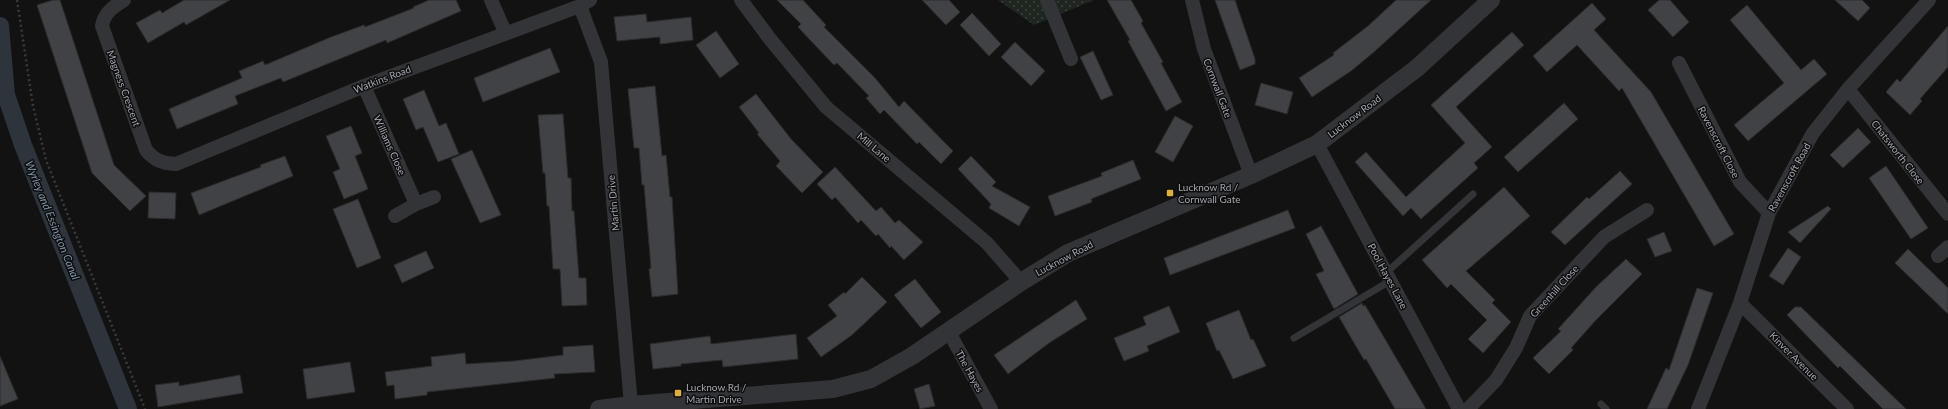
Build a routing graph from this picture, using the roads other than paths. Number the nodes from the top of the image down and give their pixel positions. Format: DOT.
graph roads {
  1 [pos="124,0"];
  2 [pos="491,0"];
  3 [pos="742,0"];
  4 [pos="1047,0"];
  5 [pos="1192,0"];
  6 [pos="1491,0"];
  7 [pos="1928,0"];
  8 [pos="585,3"];
  9 [pos="505,32"];
  10 [pos="1071,59"];
  11 [pos="1678,63"];
  12 [pos="364,86"];
  13 [pos="1848,89"];
  14 [pos="1317,144"];
  15 [pos="176,164"];
  16 [pos="1251,175"];
  17 [pos="1473,194"];
  18 [pos="434,197"];
  19 [pos="416,204"];
  20 [pos="1647,210"];
  21 [pos="1769,213"];
  22 [pos="1948,214"];
  23 [pos="396,216"];
  24 [pos="1388,277"];
  25 [pos="1021,282"];
  26 [pos="1740,303"];
  27 [pos="949,332"];
  28 [pos="1294,338"];
  29 [pos="631,405"];
  30 [pos="599,409"];
  31 [pos="991,409"];
  32 [pos="1459,409"];
  33 [pos="1468,409"];
  34 [pos="1698,409"];
  35 [pos="1847,409"];
  1 -- 15 [label="street, Magness Crescent"];
  2 -- 9 [label="street"];
  3 -- 25 [label="street, Mill Lane"];
  4 -- 10 [label="street"];
  5 -- 16 [label="street, Cornwall Gate"];
  6 -- 14 [label="street, Lucknow Road"];
  7 -- 13 [label="street, Ravenscroft Road"];
  8 -- 9 [label="street, Watkins Road"];
  8 -- 29 [label="street, Martin Drive"];
  9 -- 12 [label="street, Watkins Road"];
  11 -- 21 [label="street, Ravenscroft Close"];
  12 -- 15 [label="street, Watkins Road"];
  12 -- 19 [label="street, Williams Close"];
  13 -- 21 [label="street, Ravenscroft Road"];
  13 -- 22 [label="street, Chatsworth Close"];
  14 -- 16 [label="street, Lucknow Road"];
  14 -- 24 [label="street, Pool Hayes Lane"];
  16 -- 25 [label="street, Lucknow Road"];
  17 -- 24 [label="lane"];
  18 -- 19 [label="street"];
  19 -- 23 [label="street"];
  20 -- 33 [label="street, Greenhill Close"];
  21 -- 26 [label="street, Ravenscroft Road"];
  24 -- 28 [label="lane"];
  24 -- 32 [label="street, Pool Hayes Lane"];
  25 -- 27 [label="street, Lucknow Road"];
  26 -- 34 [label="street, Ravenscroft Road"];
  26 -- 35 [label="street, Kinver Avenue"];
  27 -- 29 [label="street, Lucknow Road"];
  27 -- 31 [label="street, The Hayes"];
  29 -- 30 [label="street, Lucknow Road"];
}
